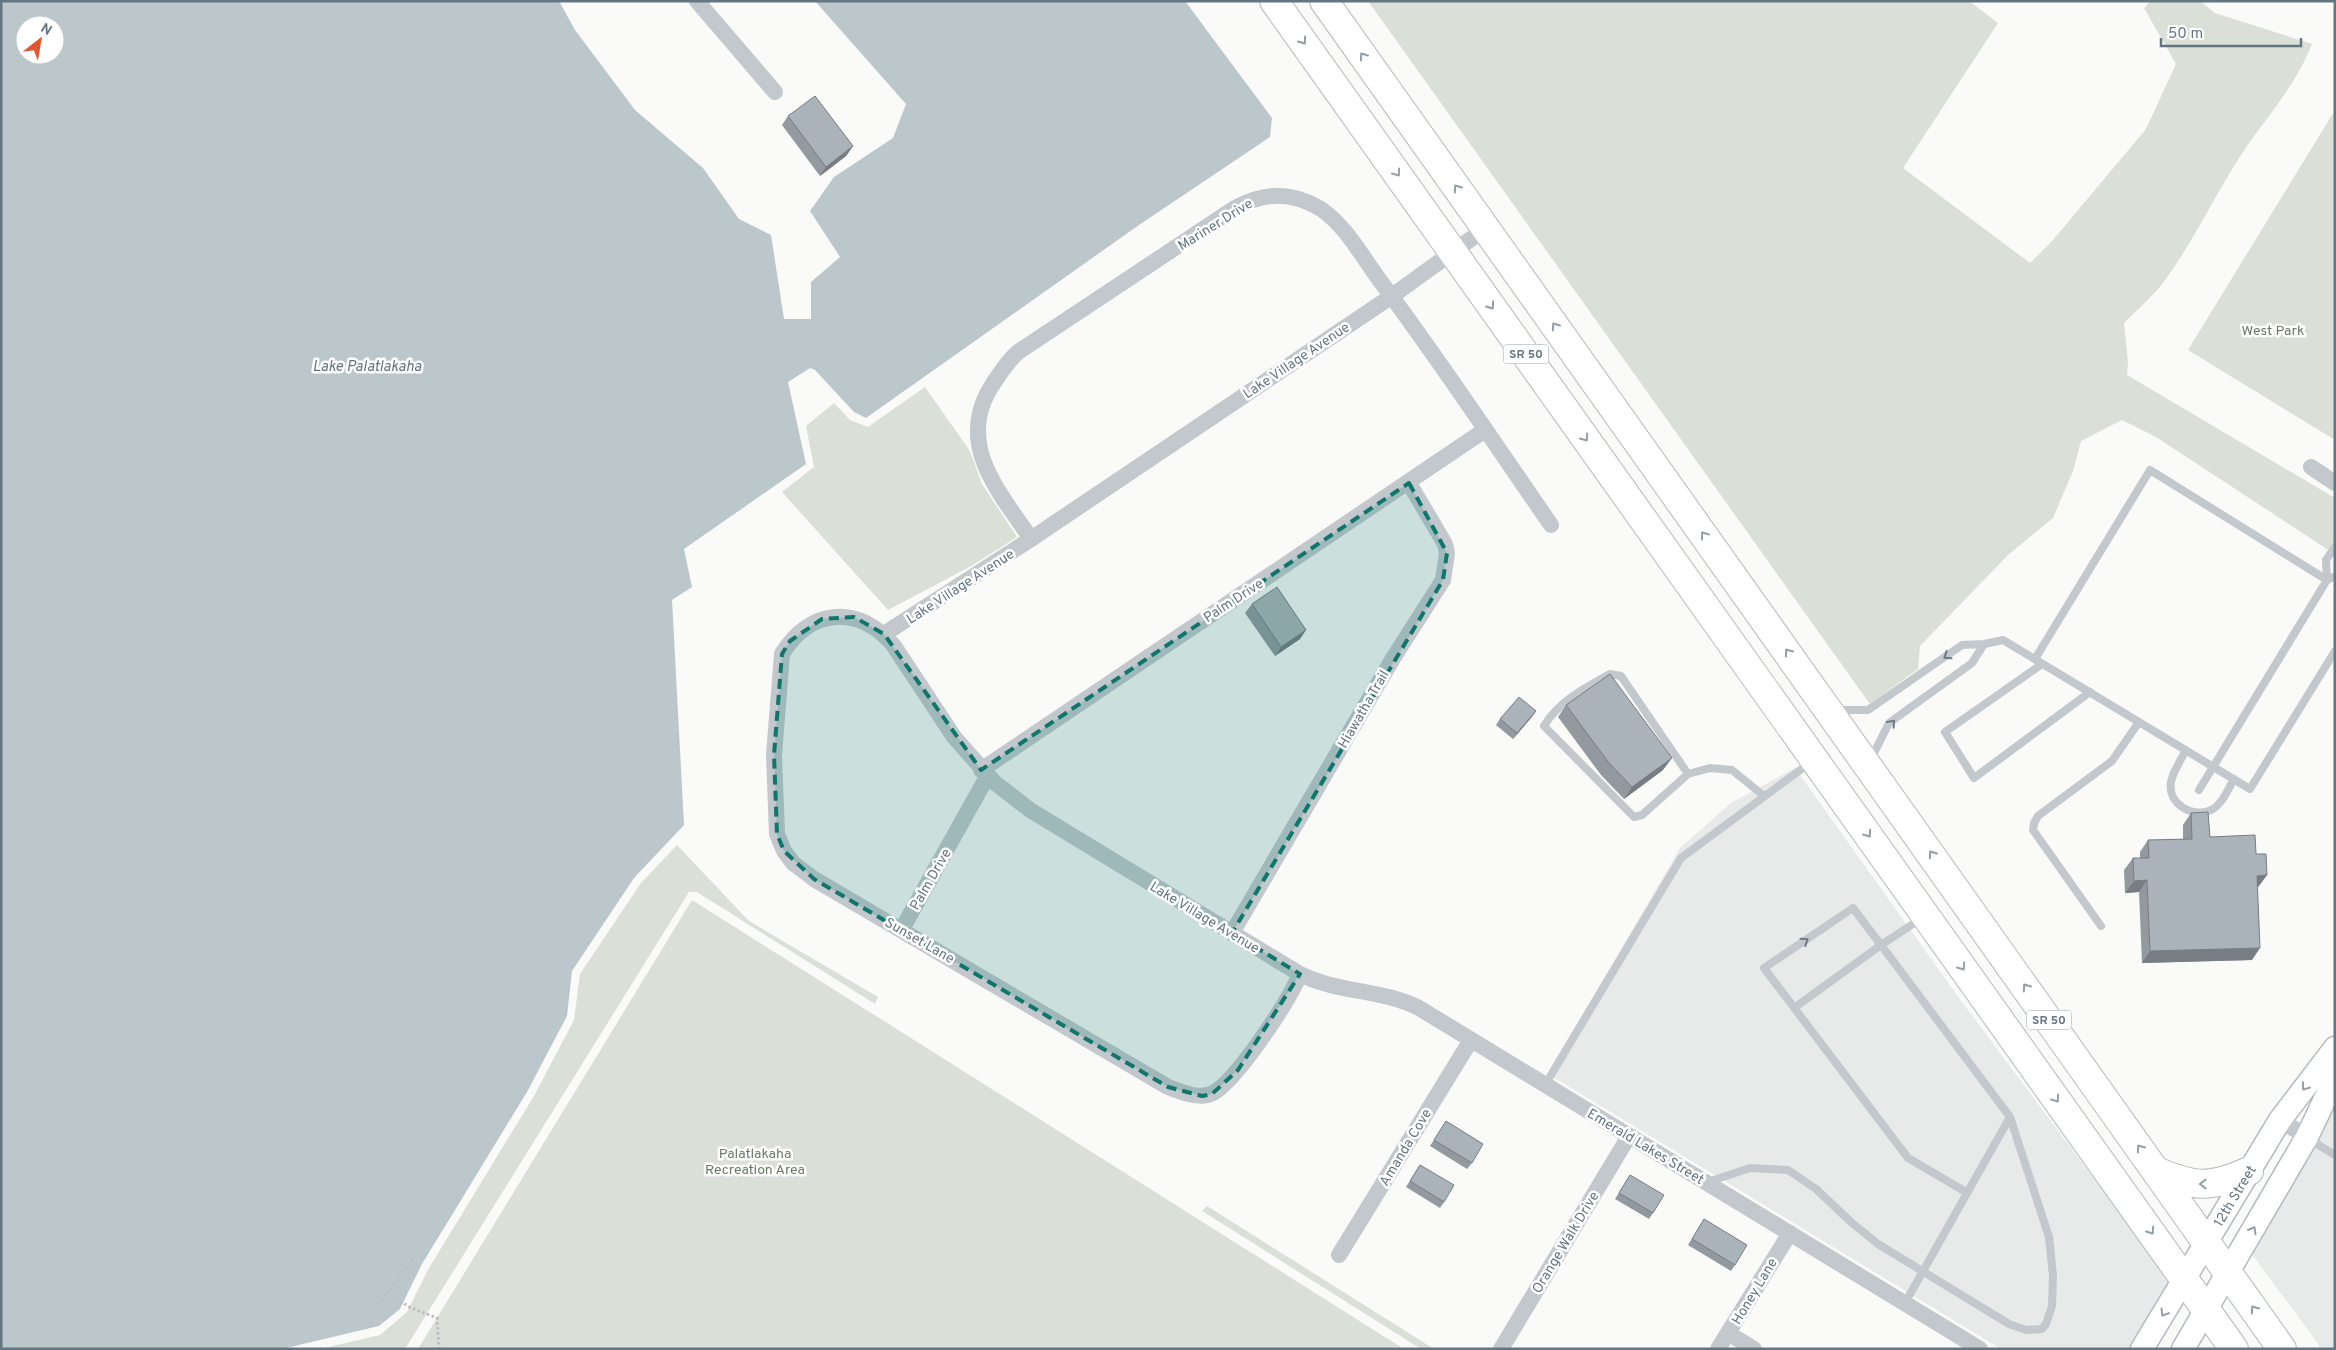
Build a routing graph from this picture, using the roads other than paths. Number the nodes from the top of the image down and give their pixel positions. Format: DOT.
graph roads {
  1 [pos="697,1"];
  2 [pos="1274,1"];
  3 [pos="1324,1"];
  4 [pos="775,92"];
  5 [pos="1486,228"];
  6 [pos="1453,252"];
  7 [pos="1392,296"];
  8 [pos="1485,430"];
  9 [pos="2311,467"];
  10 [pos="1409,483"];
  11 [pos="2335,483"];
  12 [pos="1551,525"];
  13 [pos="1031,539"];
  14 [pos="2335,547"];
  15 [pos="2331,578"];
  16 [pos="884,634"];
  17 [pos="1984,644"];
  18 [pos="2335,651"];
  19 [pos="2039,662"];
  20 [pos="2090,692"];
  21 [pos="1829,709"];
  22 [pos="2139,722"];
  23 [pos="2186,750"];
  24 [pos="1815,760"];
  25 [pos="1868,765"];
  26 [pos="2213,766"];
  27 [pos="984,774"];
  28 [pos="1688,774"];
  29 [pos="2234,779"];
  30 [pos="2199,790"];
  31 [pos="1764,796"];
  32 [pos="1926,916"];
  33 [pos="2101,926"];
  34 [pos="902,929"];
  35 [pos="1232,933"];
  36 [pos="1881,945"];
  37 [pos="1300,974"];
  38 [pos="1794,1008"];
  39 [pos="1471,1040"];
  40 [pos="2335,1048"];
  41 [pos="2335,1078"];
  42 [pos="1545,1085"];
  43 [pos="2010,1117"];
  44 [pos="2280,1120"];
  45 [pos="1629,1136"];
  46 [pos="2307,1137"];
  47 [pos="2335,1155"];
  48 [pos="2156,1171"];
  49 [pos="2250,1171"];
  50 [pos="1706,1182"];
  51 [pos="1966,1192"];
  52 [pos="1790,1233"];
  53 [pos="2206,1242"];
  54 [pos="1339,1255"];
  55 [pos="1923,1270"];
  56 [pos="2228,1272"];
  57 [pos="2184,1278"];
  58 [pos="1906,1303"];
  59 [pos="2206,1309"];
  60 [pos="1728,1333"];
  61 [pos="1502,1349"];
  62 [pos="1718,1349"];
  63 [pos="1754,1349"];
  64 [pos="1980,1349"];
  65 [pos="2142,1349"];
  66 [pos="2183,1349"];
  67 [pos="2234,1349"];
  68 [pos="2282,1349"];
  1 -- 4 [label="street"];
  2 -- 6 [label="highway, SR 50, one-way"];
  5 -- 3 [label="highway, SR 50, one-way"];
  5 -- 6 [label="street, Lake Village Avenue"];
  21 -- 5 [label="highway, SR 50, one-way"];
  6 -- 7 [label="street, Lake Village Avenue"];
  6 -- 24 [label="highway, SR 50, one-way"];
  7 -- 8 [label="street, Mariner Drive"];
  7 -- 13 [label="street, Lake Village Avenue"];
  7 -- 13 [label="street, Mariner Drive"];
  8 -- 10 [label="street, Palm Drive"];
  8 -- 12 [label="street, Mariner Drive"];
  9 -- 11 [label="street"];
  10 -- 27 [label="street, Palm Drive"];
  10 -- 35 [label="street, Hiawatha Trail"];
  13 -- 16 [label="street, Lake Village Avenue"];
  14 -- 15 [label="lane"];
  15 -- 19 [label="lane"];
  15 -- 26 [label="lane"];
  16 -- 27 [label="street, Lake Village Avenue"];
  16 -- 34 [label="street, Sunset Lane"];
  17 -- 19 [label="lane"];
  17 -- 21 [label="lane, one-way"];
  25 -- 17 [label="lane, one-way"];
  18 -- 29 [label="lane"];
  19 -- 20 [label="lane"];
  19 -- 20 [label="lane"];
  20 -- 22 [label="lane"];
  21 -- 25 [label="highway, SR 50"];
  22 -- 23 [label="lane"];
  22 -- 33 [label="lane"];
  23 -- 26 [label="lane"];
  23 -- 29 [label="lane"];
  24 -- 31 [label="lane"];
  24 -- 32 [label="highway, SR 50, one-way"];
  48 -- 25 [label="highway, SR 50, one-way"];
  26 -- 29 [label="lane"];
  26 -- 30 [label="lane"];
  27 -- 34 [label="street, Palm Drive"];
  27 -- 35 [label="street, Lake Village Avenue"];
  28 -- 28 [label="lane"];
  28 -- 31 [label="lane"];
  31 -- 42 [label="lane"];
  32 -- 36 [label="lane"];
  32 -- 57 [label="highway, SR 50, one-way"];
  34 -- 37 [label="street, Sunset Lane"];
  35 -- 37 [label="street, Lake Village Avenue"];
  36 -- 38 [label="lane"];
  38 -- 36 [label="lane, one-way"];
  36 -- 43 [label="lane"];
  37 -- 39 [label="street, Emerald Lakes Street"];
  38 -- 51 [label="lane"];
  39 -- 42 [label="street, Emerald Lakes Street"];
  39 -- 54 [label="street, Amanda Cove"];
  40 -- 44 [label="main road, 12th Street, one-way"];
  41 -- 46 [label="main road"];
  42 -- 45 [label="street, Emerald Lakes Street"];
  43 -- 51 [label="lane"];
  43 -- 55 [label="lane"];
  44 -- 46 [label="street"];
  44 -- 49 [label="main road, 12th Street"];
  45 -- 50 [label="street, Emerald Lakes Street"];
  45 -- 61 [label="street, Orange Walk Drive"];
  46 -- 47 [label="lane"];
  56 -- 46 [label="main road, one-way"];
  49 -- 48 [label="highway, one-way"];
  48 -- 53 [label="highway, SR 50"];
  49 -- 53 [label="main road, 12th Street"];
  50 -- 52 [label="street, Emerald Lakes Street"];
  50 -- 55 [label="lane"];
  51 -- 55 [label="lane"];
  52 -- 58 [label="street, Emerald Lakes Street"];
  52 -- 60 [label="street, Honey Lane"];
  53 -- 56 [label="highway, SR 50"];
  53 -- 57 [label="main road, 12th Street"];
  55 -- 58 [label="lane"];
  56 -- 59 [label="main road"];
  68 -- 56 [label="highway, SR 50, one-way"];
  57 -- 59 [label="highway, SR 50"];
  57 -- 65 [label="main road, 12th Street, one-way"];
  58 -- 64 [label="street, Emerald Lakes Street"];
  59 -- 66 [label="main road"];
  59 -- 67 [label="highway, SR 50"];
  60 -- 62 [label="street, Honey Lane"];
  60 -- 63 [label="street"];
}
